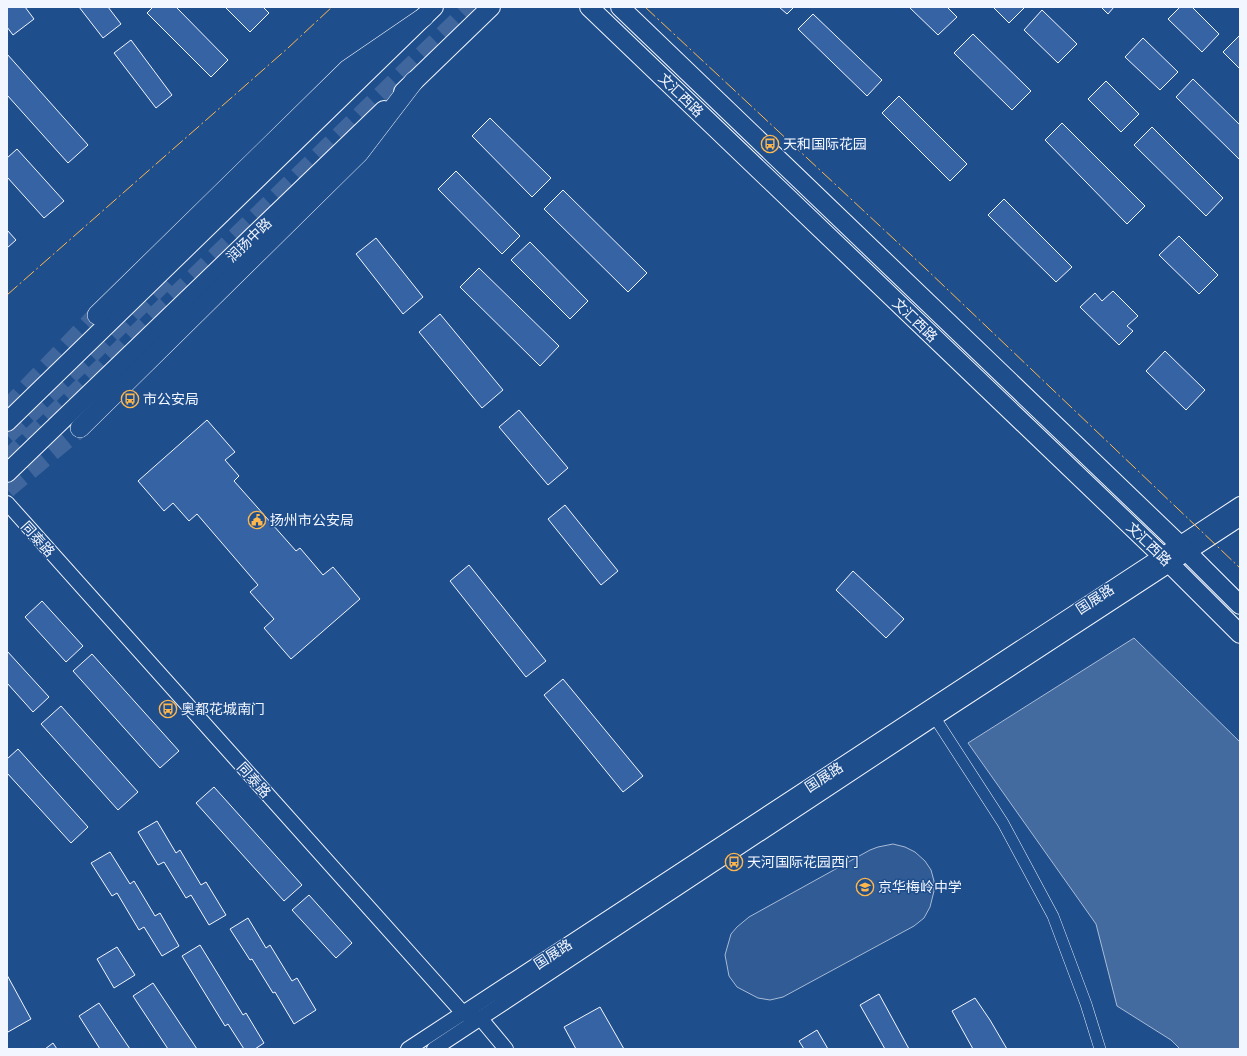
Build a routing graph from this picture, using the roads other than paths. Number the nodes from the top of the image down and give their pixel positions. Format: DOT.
graph roads {
  1 [pos="491,7"];
  2 [pos="589,7"];
  3 [pos="620,7"];
  4 [pos="429,12"];
  5 [pos="414,81"];
  6 [pos="97,315"];
  7 [pos="7,422"];
  8 [pos="80,428"];
  9 [pos="7,472"];
  10 [pos="7,503"];
  11 [pos="1240,504"];
  12 [pos="1240,519"];
  13 [pos="1183,549"];
  14 [pos="1166,560"];
  15 [pos="1240,605"];
  16 [pos="1240,634"];
  17 [pos="935,718"];
  18 [pos="463,1013"];
  19 [pos="481,1019"];
  20 [pos="408,1049"];
  21 [pos="434,1049"];
  22 [pos="506,1049"];
  23 [pos="1100,1049"];
  1 -- 5 [label="main road, 润扬中路"];
  2 -- 14 [label="main road, 文汇西路"];
  3 -- 13 [label="main road, 文汇西路"];
  4 -- 6 [label="highway"];
  4 -- 7 [label="main road"];
  5 -- 8 [label="highway"];
  5 -- 9 [label="main road, 润扬中路"];
  10 -- 18 [label="street, 同泰路"];
  11 -- 13 [label="street, 国展路"];
  12 -- 13 [label="street, 国展路"];
  13 -- 14 [label="street, 国展路"];
  13 -- 15 [label="main road, 文汇西路"];
  14 -- 16 [label="main road, 文汇西路"];
  14 -- 17 [label="street, 国展路"];
  14 -- 18 [label="street, 国展路"];
  17 -- 19 [label="street, 国展路"];
  17 -- 23 [label="street"];
  18 -- 19 [label="street, 同泰路"];
  18 -- 20 [label="street, 国展路"];
  19 -- 21 [label="street, 国展路"];
  19 -- 22 [label="street"];
}
